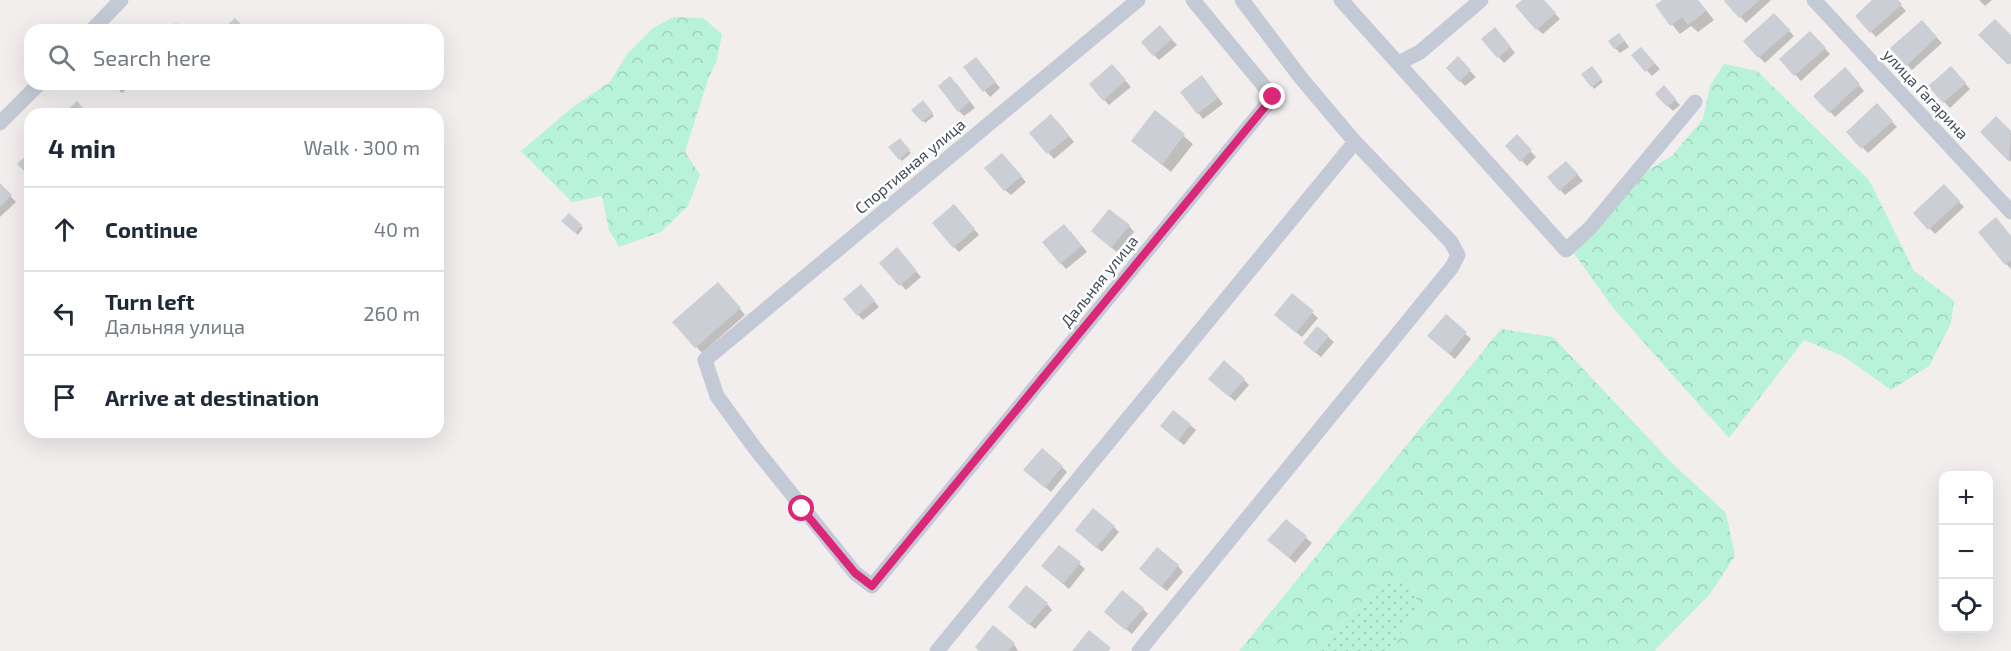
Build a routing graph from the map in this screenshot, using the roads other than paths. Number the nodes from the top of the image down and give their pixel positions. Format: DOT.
graph roads {
  1 [pos="121,0"];
  2 [pos="1138,0"];
  3 [pos="1193,0"];
  4 [pos="1242,0"];
  5 [pos="1341,0"];
  6 [pos="1481,0"];
  7 [pos="1814,0"];
  8 [pos="98,24"];
  9 [pos="1399,63"];
  10 [pos="33,90"];
  11 [pos="1695,102"];
  12 [pos="0,123"];
  13 [pos="1355,142"];
  14 [pos="2011,212"];
  15 [pos="872,586"];
  16 [pos="937,651"];
  17 [pos="1139,651"];
  1 -- 8 [label="street"];
  2 -- 15 [label="street, Спортивная улица"];
  3 -- 15 [label="street, Дальняя улица"];
  4 -- 13 [label="street"];
  5 -- 9 [label="street"];
  6 -- 9 [label="street"];
  7 -- 14 [label="street, улица Гагарина"];
  9 -- 11 [label="street"];
  10 -- 12 [label="street"];
  13 -- 16 [label="street"];
  13 -- 17 [label="street"];
}
